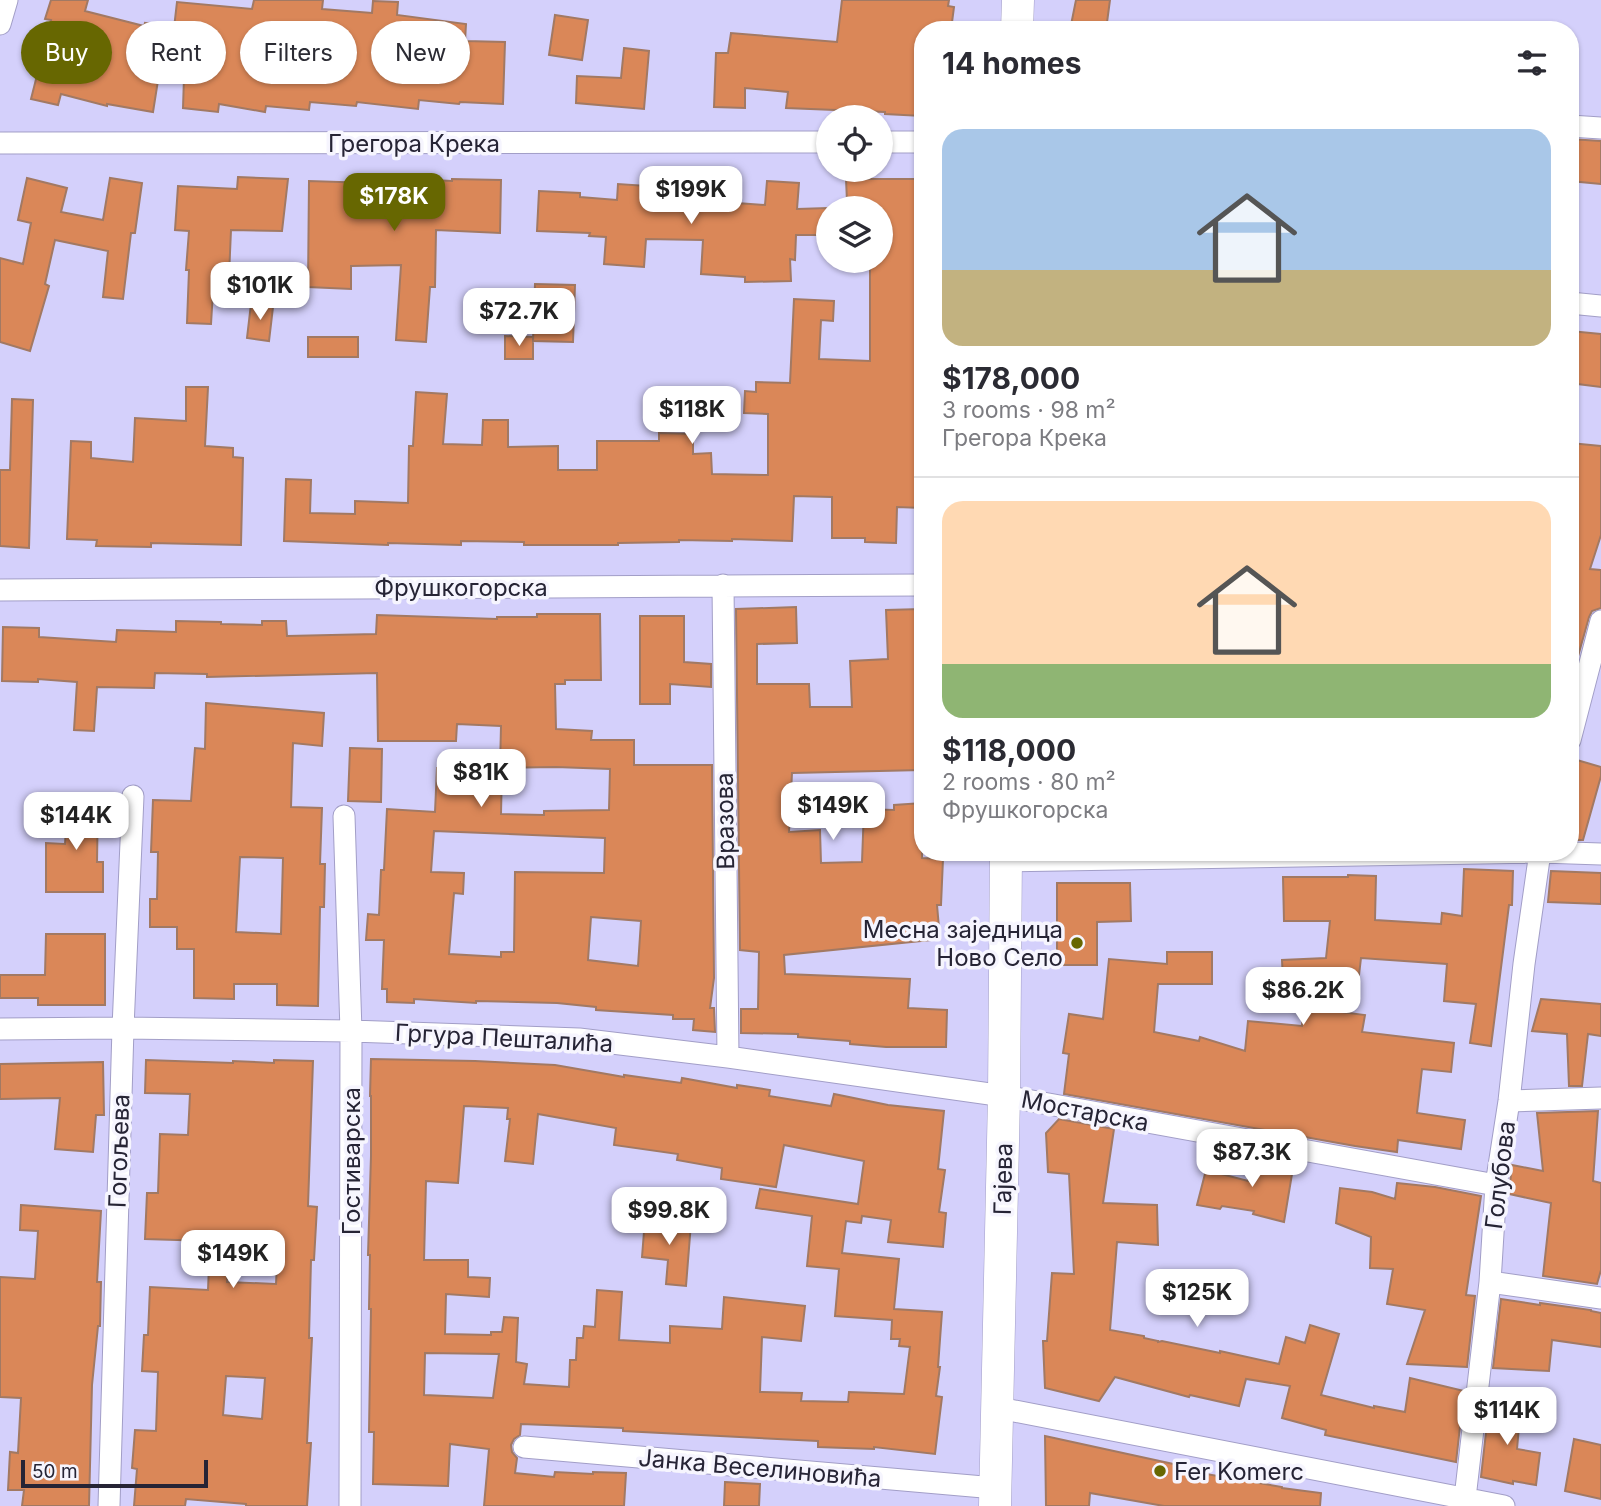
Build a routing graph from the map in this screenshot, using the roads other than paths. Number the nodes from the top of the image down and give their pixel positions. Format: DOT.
graph roads {
  1 [pos="7,0"];
  2 [pos="1018,0"];
  3 [pos="1017,21"];
  4 [pos="0,24"];
  5 [pos="1579,127"];
  6 [pos="1601,128"];
  7 [pos="816,142"];
  8 [pos="893,142"];
  9 [pos="914,142"];
  10 [pos="0,144"];
  11 [pos="1579,304"];
  12 [pos="1601,306"];
  13 [pos="723,585"];
  14 [pos="914,585"];
  15 [pos="0,590"];
  16 [pos="1601,621"];
  17 [pos="1579,705"];
  18 [pos="133,796"];
  19 [pos="344,816"];
  20 [pos="1579,853"];
  21 [pos="1601,854"];
  22 [pos="1006,861"];
  23 [pos="1539,861"];
  24 [pos="123,1028"];
  25 [pos="0,1030"];
  26 [pos="351,1031"];
  27 [pos="727,1056"];
  28 [pos="1004,1096"];
  29 [pos="1601,1098"];
  30 [pos="1509,1101"];
  31 [pos="1496,1185"];
  32 [pos="1490,1282"];
  33 [pos="1601,1298"];
  34 [pos="999,1408"];
  35 [pos="524,1447"];
  36 [pos="995,1497"];
  37 [pos="1465,1498"];
  38 [pos="109,1506"];
  39 [pos="351,1506"];
  40 [pos="1504,1506"];
  1 -- 4 [label="street"];
  2 -- 3 [label="street"];
  5 -- 6 [label="street"];
  7 -- 10 [label="street, Грегора Крека"];
  8 -- 9 [label="street"];
  11 -- 12 [label="street"];
  13 -- 14 [label="street, Фрушкогорска"];
  13 -- 15 [label="street, Фрушкогорска"];
  13 -- 27 [label="street, Вразова"];
  16 -- 17 [label="street"];
  18 -- 24 [label="street, Гогољева"];
  19 -- 26 [label="street, Гостиварска"];
  20 -- 21 [label="street"];
  22 -- 28 [label="street, Гајева"];
  23 -- 30 [label="street, Голубова"];
  24 -- 25 [label="street, Гргура Пешталића"];
  24 -- 26 [label="street, Гргура Пешталића"];
  24 -- 38 [label="street, Гогољева"];
  26 -- 27 [label="street, Гргура Пешталића"];
  26 -- 39 [label="street, Гостиварска"];
  27 -- 28 [label="street, Гргура Пешталића"];
  28 -- 31 [label="street, Мостарска"];
  28 -- 34 [label="street, Гајева"];
  29 -- 30 [label="street"];
  30 -- 31 [label="street, Голубова"];
  31 -- 32 [label="street, Голубова"];
  32 -- 33 [label="street"];
  32 -- 37 [label="street, Голубова"];
  34 -- 36 [label="street, Гајева"];
  34 -- 37 [label="street"];
  35 -- 36 [label="street, Јанка Веселиновића"];
  37 -- 40 [label="street"];
}
